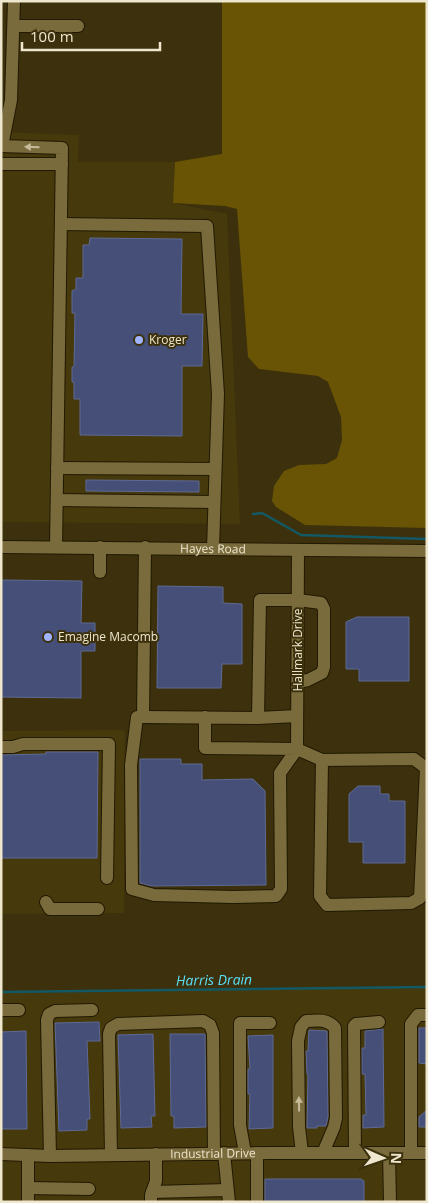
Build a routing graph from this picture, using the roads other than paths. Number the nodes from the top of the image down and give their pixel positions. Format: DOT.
graph roads {
  1 [pos="14,1"];
  2 [pos="14,26"];
  3 [pos="78,26"];
  4 [pos="1,146"];
  5 [pos="1,164"];
  6 [pos="62,164"];
  7 [pos="61,224"];
  8 [pos="58,468"];
  9 [pos="215,469"];
  10 [pos="57,500"];
  11 [pos="214,502"];
  12 [pos="56,546"];
  13 [pos="1,547"];
  14 [pos="100,547"];
  15 [pos="146,547"];
  16 [pos="212,549"];
  17 [pos="427,550"];
  18 [pos="298,551"];
  19 [pos="100,572"];
  20 [pos="298,600"];
  21 [pos="298,682"];
  22 [pos="297,716"];
  23 [pos="143,717"];
  24 [pos="205,717"];
  25 [pos="258,718"];
  26 [pos="1,748"];
  27 [pos="297,749"];
  28 [pos="322,760"];
  29 [pos="107,878"];
  30 [pos="46,902"];
  31 [pos="98,909"];
  32 [pos="1,1010"];
  33 [pos="19,1010"];
  34 [pos="92,1010"];
  35 [pos="427,1015"];
  36 [pos="379,1022"];
  37 [pos="270,1023"];
  38 [pos="219,1153"];
  39 [pos="251,1153"];
  40 [pos="302,1153"];
  41 [pos="323,1153"];
  42 [pos="355,1153"];
  43 [pos="390,1153"];
  44 [pos="411,1153"];
  45 [pos="427,1153"];
  46 [pos="1,1154"];
  47 [pos="156,1154"];
  48 [pos="28,1155"];
  49 [pos="111,1155"];
  50 [pos="50,1156"];
  51 [pos="28,1188"];
  52 [pos="89,1189"];
  53 [pos="228,1196"];
  54 [pos="152,1197"];
  55 [pos="28,1202"];
  56 [pos="257,1202"];
  57 [pos="390,1202"];
  1 -- 2 [label="street"];
  2 -- 3 [label="street"];
  2 -- 4 [label="street"];
  6 -- 4 [label="street, one-way"];
  5 -- 6 [label="street"];
  6 -- 7 [label="street"];
  7 -- 8 [label="street"];
  7 -- 9 [label="street"];
  8 -- 9 [label="street"];
  8 -- 10 [label="street"];
  9 -- 11 [label="street"];
  10 -- 11 [label="street"];
  10 -- 12 [label="street"];
  11 -- 16 [label="street"];
  12 -- 13 [label="street, Hayes Road"];
  12 -- 14 [label="street, Hayes Road"];
  14 -- 15 [label="street, Hayes Road"];
  14 -- 19 [label="street"];
  15 -- 16 [label="street, Hayes Road"];
  15 -- 23 [label="street"];
  16 -- 18 [label="street, Hayes Road"];
  17 -- 18 [label="street, Hayes Road"];
  18 -- 20 [label="street, Hallmark Drive"];
  20 -- 21 [label="street, Hallmark Drive"];
  20 -- 21 [label="street"];
  20 -- 25 [label="street"];
  21 -- 22 [label="street, Hallmark Drive"];
  22 -- 25 [label="street"];
  22 -- 27 [label="street, Hallmark Drive"];
  23 -- 24 [label="street"];
  23 -- 27 [label="street"];
  24 -- 25 [label="street"];
  24 -- 27 [label="street"];
  26 -- 29 [label="street"];
  27 -- 28 [label="street"];
  28 -- 28 [label="street"];
  30 -- 31 [label="street"];
  32 -- 33 [label="street"];
  34 -- 50 [label="street"];
  35 -- 44 [label="street"];
  36 -- 42 [label="street"];
  37 -- 39 [label="street"];
  38 -- 39 [label="street, Industrial Drive"];
  38 -- 47 [label="street, Industrial Drive"];
  38 -- 49 [label="street"];
  38 -- 53 [label="street"];
  39 -- 40 [label="street, Industrial Drive"];
  39 -- 56 [label="street"];
  40 -- 41 [label="street, Industrial Drive"];
  40 -- 41 [label="street, one-way"];
  41 -- 42 [label="street, Industrial Drive"];
  42 -- 43 [label="street, Industrial Drive"];
  43 -- 44 [label="street, Industrial Drive"];
  43 -- 57 [label="street"];
  44 -- 45 [label="street, Industrial Drive"];
  46 -- 48 [label="street, Industrial Drive"];
  47 -- 49 [label="street, Industrial Drive"];
  47 -- 54 [label="street"];
  48 -- 50 [label="street, Industrial Drive"];
  48 -- 51 [label="street"];
  49 -- 50 [label="street, Industrial Drive"];
  51 -- 52 [label="street"];
  51 -- 55 [label="street"];
  53 -- 54 [label="street"];
}
